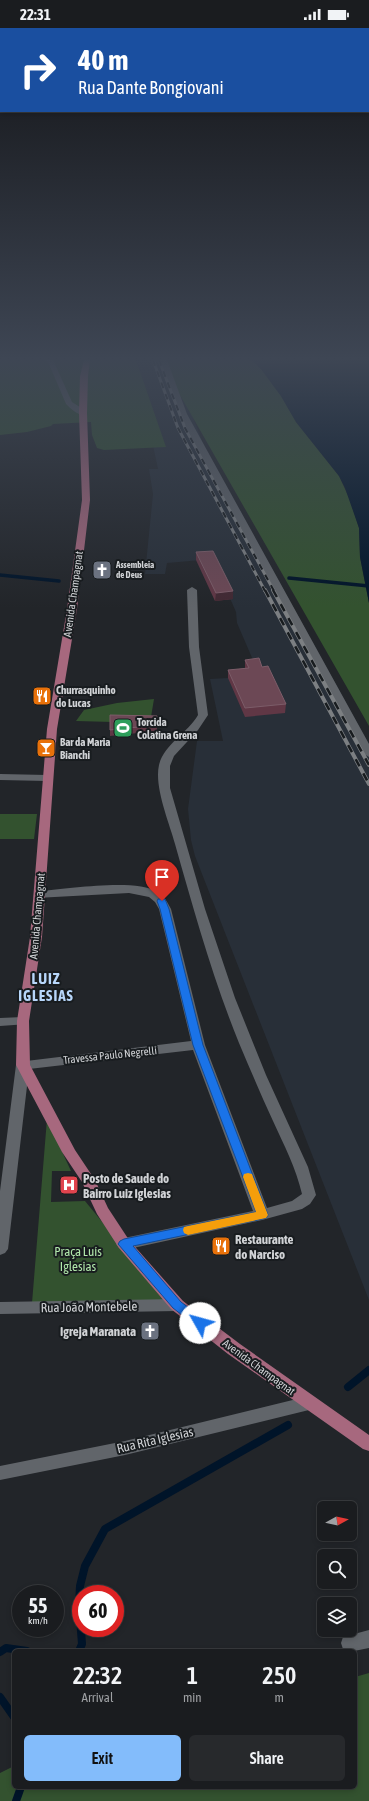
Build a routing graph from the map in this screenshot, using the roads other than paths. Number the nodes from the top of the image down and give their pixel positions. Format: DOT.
graph roads {
  1 [pos="85,443"];
  2 [pos="199,443"];
  3 [pos="192,590"];
  4 [pos="369,754"];
  5 [pos="0,777"];
  6 [pos="47,778"];
  7 [pos="40,895"];
  8 [pos="23,1021"];
  9 [pos="0,1022"];
  10 [pos="198,1045"];
  11 [pos="23,1065"];
  12 [pos="262,1215"];
  13 [pos="124,1244"];
  14 [pos="0,1249"];
  15 [pos="177,1305"];
  16 [pos="0,1308"];
  17 [pos="309,1403"];
  18 [pos="369,1444"];
  19 [pos="0,1473"];
  20 [pos="369,1638"];
  21 [pos="350,1643"];
  1 -- 6 [label="main road, Avenida Champagnat"];
  2 -- 4 [label="street"];
  3 -- 12 [label="street"];
  5 -- 6 [label="street"];
  6 -- 7 [label="main road, Avenida Champagnat"];
  7 -- 8 [label="main road, Avenida Champagnat"];
  7 -- 10 [label="street"];
  8 -- 9 [label="street"];
  8 -- 11 [label="main road, Avenida Champagnat"];
  10 -- 11 [label="street, Travessa Paulo Negrelli"];
  10 -- 12 [label="street"];
  11 -- 13 [label="main road, Avenida Champagnat"];
  11 -- 14 [label="street"];
  12 -- 13 [label="street"];
  13 -- 15 [label="main road, Avenida Champagnat"];
  15 -- 16 [label="street, Rua João Montebele"];
  15 -- 17 [label="main road, Avenida Champagnat"];
  17 -- 18 [label="main road, Avenida Champagnat"];
  17 -- 19 [label="street, Rua Rita Iglesias"];
  20 -- 21 [label="street"];
}
